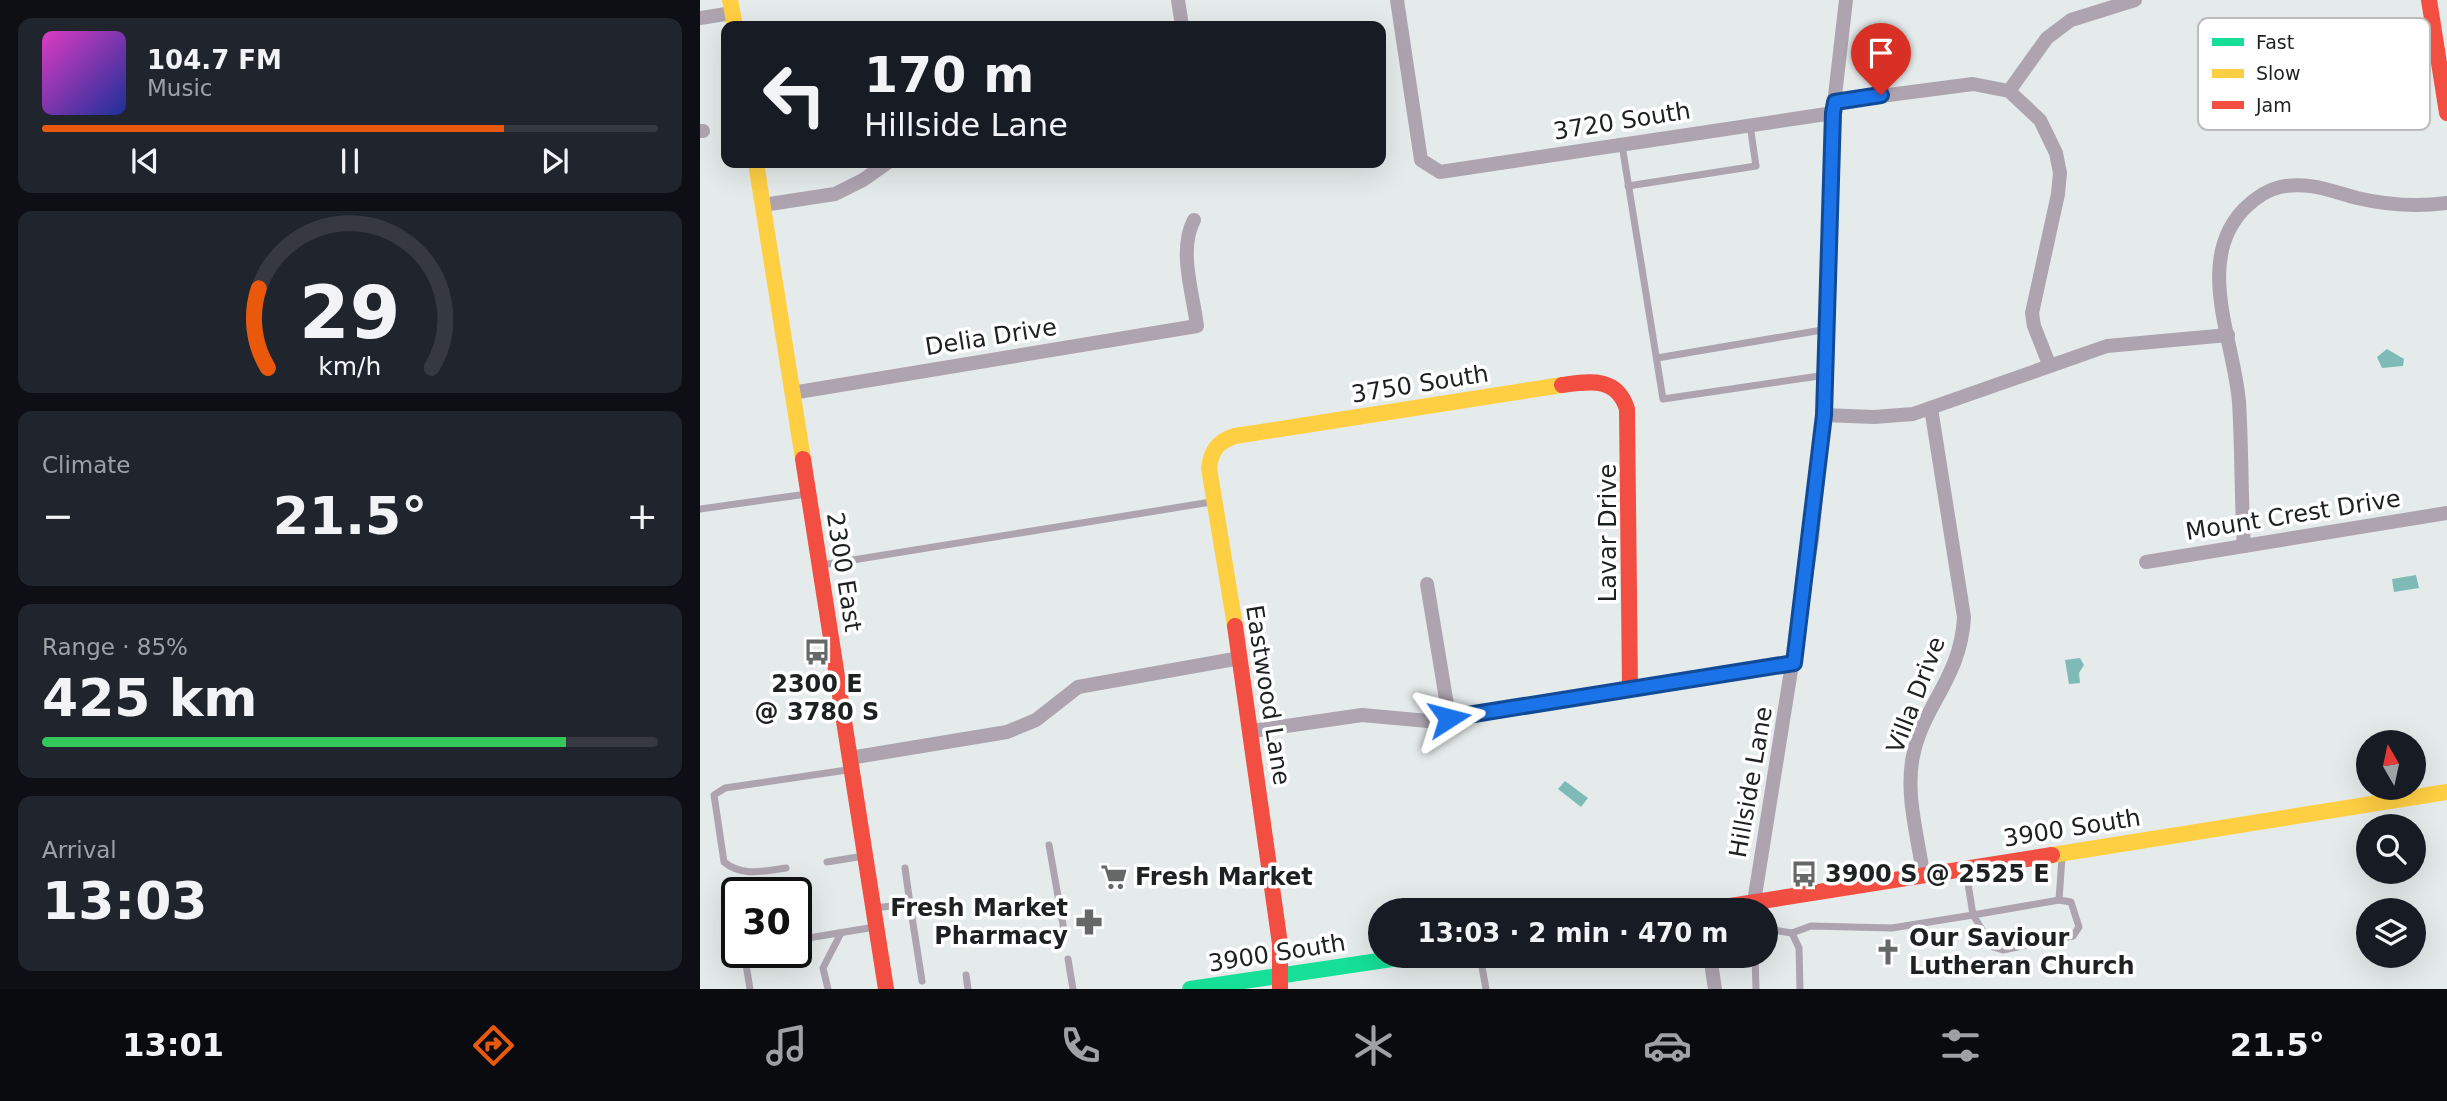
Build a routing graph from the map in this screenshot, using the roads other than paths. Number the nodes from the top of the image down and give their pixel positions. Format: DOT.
graph roads {
  1 [pos="1178,0"];
  2 [pos="1396,0"];
  3 [pos="1846,0"];
  4 [pos="2135,0"];
  5 [pos="2429,0"];
  6 [pos="732,13"];
  7 [pos="700,18"];
  8 [pos="1181,21"];
  9 [pos="2009,91"];
  10 [pos="1834,107"];
  11 [pos="2447,113"];
  12 [pos="1750,124"];
  13 [pos="1622,144"];
  14 [pos="757,168"];
  15 [pos="880,168"];
  16 [pos="1628,186"];
  17 [pos="2447,203"];
  18 [pos="763,205"];
  19 [pos="1194,220"];
  20 [pos="1828,330"];
  21 [pos="2228,335"];
  22 [pos="1657,358"];
  23 [pos="2049,364"];
  24 [pos="1826,375"];
  25 [pos="1611,384"];
  26 [pos="792,393"];
  27 [pos="1931,408"];
  28 [pos="1824,415"];
  29 [pos="1236,436"];
  30 [pos="808,494"];
  31 [pos="1215,501"];
  32 [pos="700,509"];
  33 [pos="2447,513"];
  34 [pos="2244,546"];
  35 [pos="2146,562"];
  36 [pos="820,566"];
  37 [pos="1427,584"];
  38 [pos="1240,658"];
  39 [pos="1794,663"];
  40 [pos="1630,689"];
  41 [pos="1449,718"];
  42 [pos="1252,731"];
  43 [pos="851,764"];
  44 [pos="2447,792"];
  45 [pos="1049,845"];
  46 [pos="2062,853"];
  47 [pos="865,856"];
  48 [pos="827,862"];
  49 [pos="1965,867"];
  50 [pos="786,868"];
  51 [pos="905,868"];
  52 [pos="1923,874"];
  53 [pos="1756,898"];
  54 [pos="2060,900"];
  55 [pos="1778,902"];
  56 [pos="910,904"];
  57 [pos="874,908"];
  58 [pos="1973,915"];
  59 [pos="877,927"];
  60 [pos="1778,931"];
  61 [pos="841,933"];
  62 [pos="1792,933"];
  63 [pos="1065,936"];
  64 [pos="812,938"];
  65 [pos="1068,959"];
  66 [pos="1368,965"];
  67 [pos="747,968"];
  68 [pos="1482,968"];
  69 [pos="1712,968"];
  70 [pos="1755,968"];
  71 [pos="965,975"];
  72 [pos="922,981"];
  73 [pos="1280,982"];
  74 [pos="827,988"];
  75 [pos="750,989"];
  76 [pos="817,989"];
  77 [pos="886,989"];
  78 [pos="968,989"];
  79 [pos="1073,989"];
  80 [pos="1190,989"];
  81 [pos="1486,989"];
  82 [pos="1715,989"];
  83 [pos="1756,989"];
  84 [pos="1800,989"];
  1 -- 8 [label="street"];
  2 -- 13 [label="street, 3720 South"];
  3 -- 10 [label="street, Hillside Lane"];
  4 -- 9 [label="street"];
  5 -- 11 [label="main road"];
  6 -- 7 [label="street"];
  9 -- 10 [label="street, 3720 South"];
  9 -- 23 [label="street"];
  10 -- 12 [label="street, 3720 South"];
  10 -- 20 [label="street, Hillside Lane"];
  12 -- 13 [label="street, 3720 South"];
  12 -- 16 [label="lane"];
  13 -- 16 [label="lane"];
  14 -- 18 [label="main road, 2300 East"];
  15 -- 18 [label="street"];
  16 -- 22 [label="lane"];
  17 -- 21 [label="street"];
  18 -- 26 [label="main road, 2300 East"];
  19 -- 26 [label="street, Delia Drive"];
  20 -- 22 [label="lane"];
  20 -- 24 [label="street, Hillside Lane"];
  21 -- 23 [label="street"];
  21 -- 34 [label="street"];
  22 -- 24 [label="lane"];
  23 -- 27 [label="street"];
  24 -- 28 [label="street, Hillside Lane"];
  25 -- 29 [label="main road, 3750 South"];
  25 -- 40 [label="main road, Lavar Drive"];
  26 -- 30 [label="main road, 2300 East"];
  27 -- 28 [label="street"];
  27 -- 52 [label="street, Villa Drive"];
  28 -- 39 [label="street, Hillside Lane"];
  29 -- 31 [label="main road, Eastwood Lane"];
  30 -- 32 [label="lane"];
  30 -- 36 [label="main road, 2300 East"];
  31 -- 36 [label="lane"];
  31 -- 38 [label="main road, Eastwood Lane"];
  33 -- 34 [label="street, Mount Crest Drive"];
  34 -- 35 [label="street, Mount Crest Drive"];
  36 -- 43 [label="main road, 2300 East"];
  37 -- 41 [label="street"];
  38 -- 42 [label="main road, Eastwood Lane"];
  38 -- 43 [label="street"];
  39 -- 40 [label="street"];
  39 -- 53 [label="street, Hillside Lane"];
  40 -- 41 [label="street"];
  41 -- 42 [label="street"];
  42 -- 73 [label="main road, Eastwood Lane"];
  43 -- 47 [label="main road, 2300 East"];
  43 -- 50 [label="lane"];
  44 -- 46 [label="main road, 3900 South"];
  45 -- 63 [label="lane"];
  46 -- 49 [label="main road, 3900 South"];
  46 -- 54 [label="lane"];
  47 -- 48 [label="lane"];
  47 -- 57 [label="main road, 2300 East"];
  49 -- 52 [label="main road, 3900 South"];
  49 -- 58 [label="lane"];
  51 -- 56 [label="lane"];
  52 -- 55 [label="main road, 3900 South"];
  54 -- 58 [label="lane"];
  54 -- 58 [label="lane"];
  56 -- 57 [label="lane"];
  56 -- 72 [label="lane"];
  57 -- 59 [label="main road, 2300 East"];
  58 -- 62 [label="lane"];
  59 -- 61 [label="lane"];
  59 -- 77 [label="main road, 2300 East"];
  60 -- 62 [label="lane"];
  61 -- 64 [label="lane"];
  61 -- 74 [label="lane"];
  62 -- 84 [label="lane"];
  65 -- 79 [label="lane"];
  66 -- 73 [label="main road, 3900 South"];
  67 -- 75 [label="lane"];
  68 -- 81 [label="lane"];
  69 -- 82 [label="street"];
  70 -- 83 [label="lane"];
  71 -- 78 [label="lane"];
  73 -- 80 [label="main road, 3900 South"];
  74 -- 76 [label="lane"];
}
